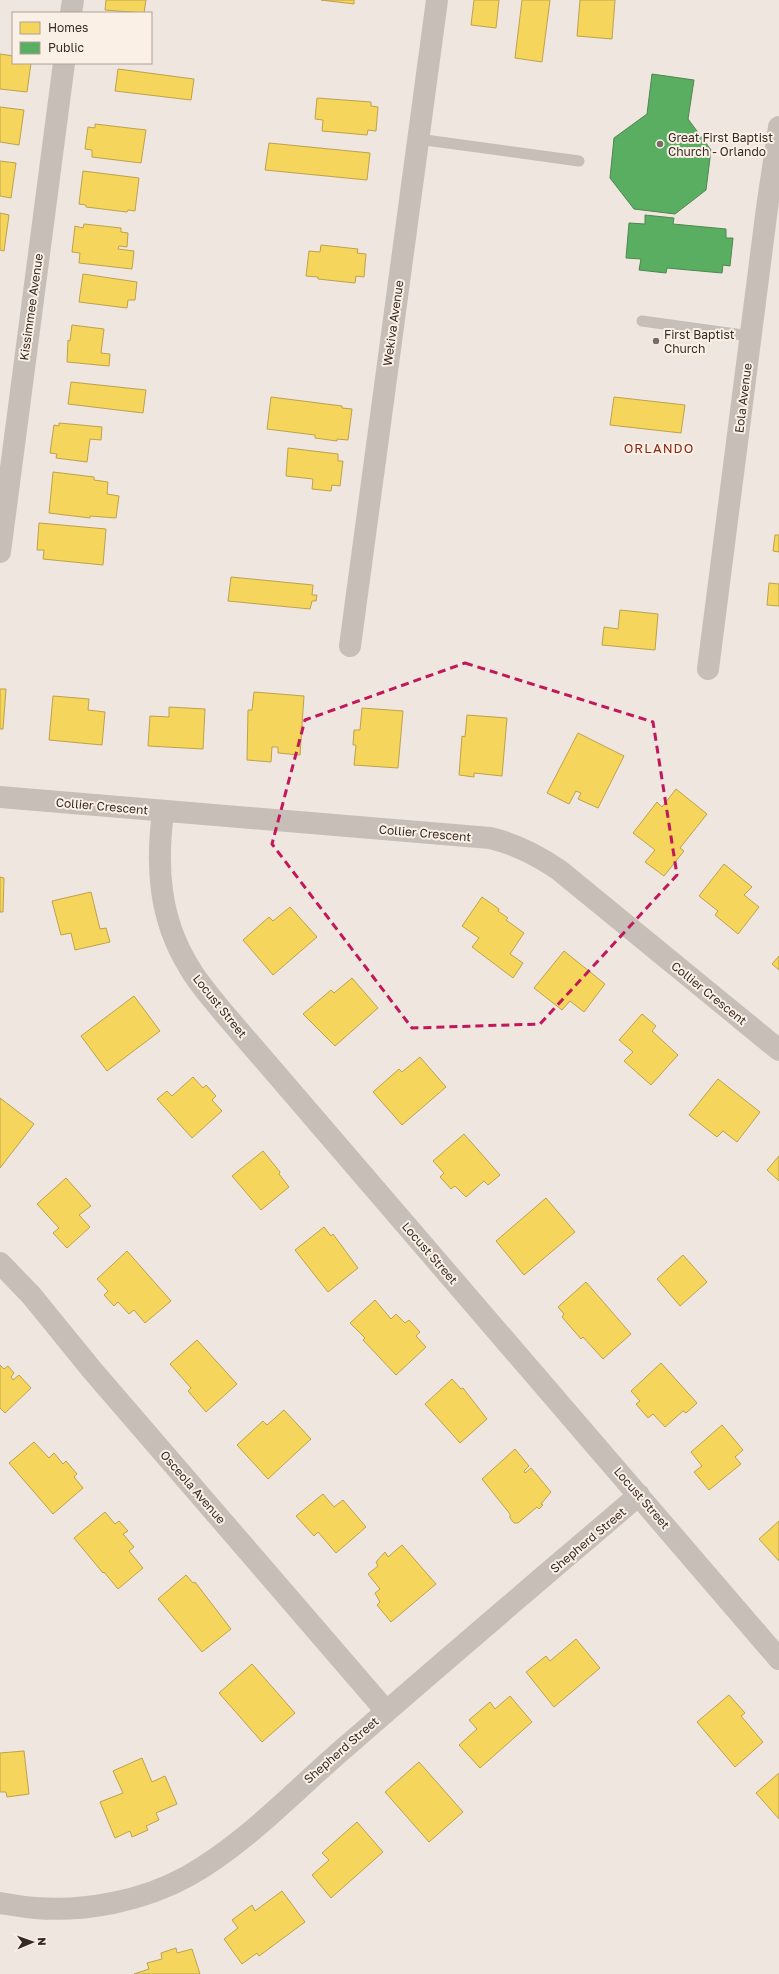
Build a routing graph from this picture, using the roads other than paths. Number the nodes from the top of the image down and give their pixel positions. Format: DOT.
graph roads {
  1 [pos="73,0"];
  2 [pos="437,0"];
  3 [pos="71,12"];
  4 [pos="64,64"];
  5 [pos="779,127"];
  6 [pos="418,139"];
  7 [pos="579,160"];
  8 [pos="642,321"];
  9 [pos="750,336"];
  10 [pos="0,552"];
  11 [pos="350,646"];
  12 [pos="708,669"];
  13 [pos="0,797"];
  14 [pos="163,812"];
  15 [pos="779,1050"];
  16 [pos="0,1263"];
  17 [pos="640,1495"];
  18 [pos="779,1659"];
  19 [pos="386,1711"];
  20 [pos="0,1903"];
  1 -- 3 [label="street"];
  2 -- 6 [label="street, Wekiva Avenue"];
  4 -- 10 [label="street, Kissimmee Avenue"];
  5 -- 9 [label="street, Eola Avenue"];
  6 -- 7 [label="lane"];
  6 -- 11 [label="street, Wekiva Avenue"];
  8 -- 9 [label="lane"];
  9 -- 12 [label="street, Eola Avenue"];
  13 -- 14 [label="street, Collier Crescent"];
  14 -- 15 [label="street, Collier Crescent"];
  14 -- 17 [label="street, Locust Street"];
  16 -- 19 [label="street, Osceola Avenue"];
  17 -- 18 [label="street, Locust Street"];
  17 -- 19 [label="street, Shepherd Street"];
  19 -- 20 [label="street, Shepherd Street"];
}
